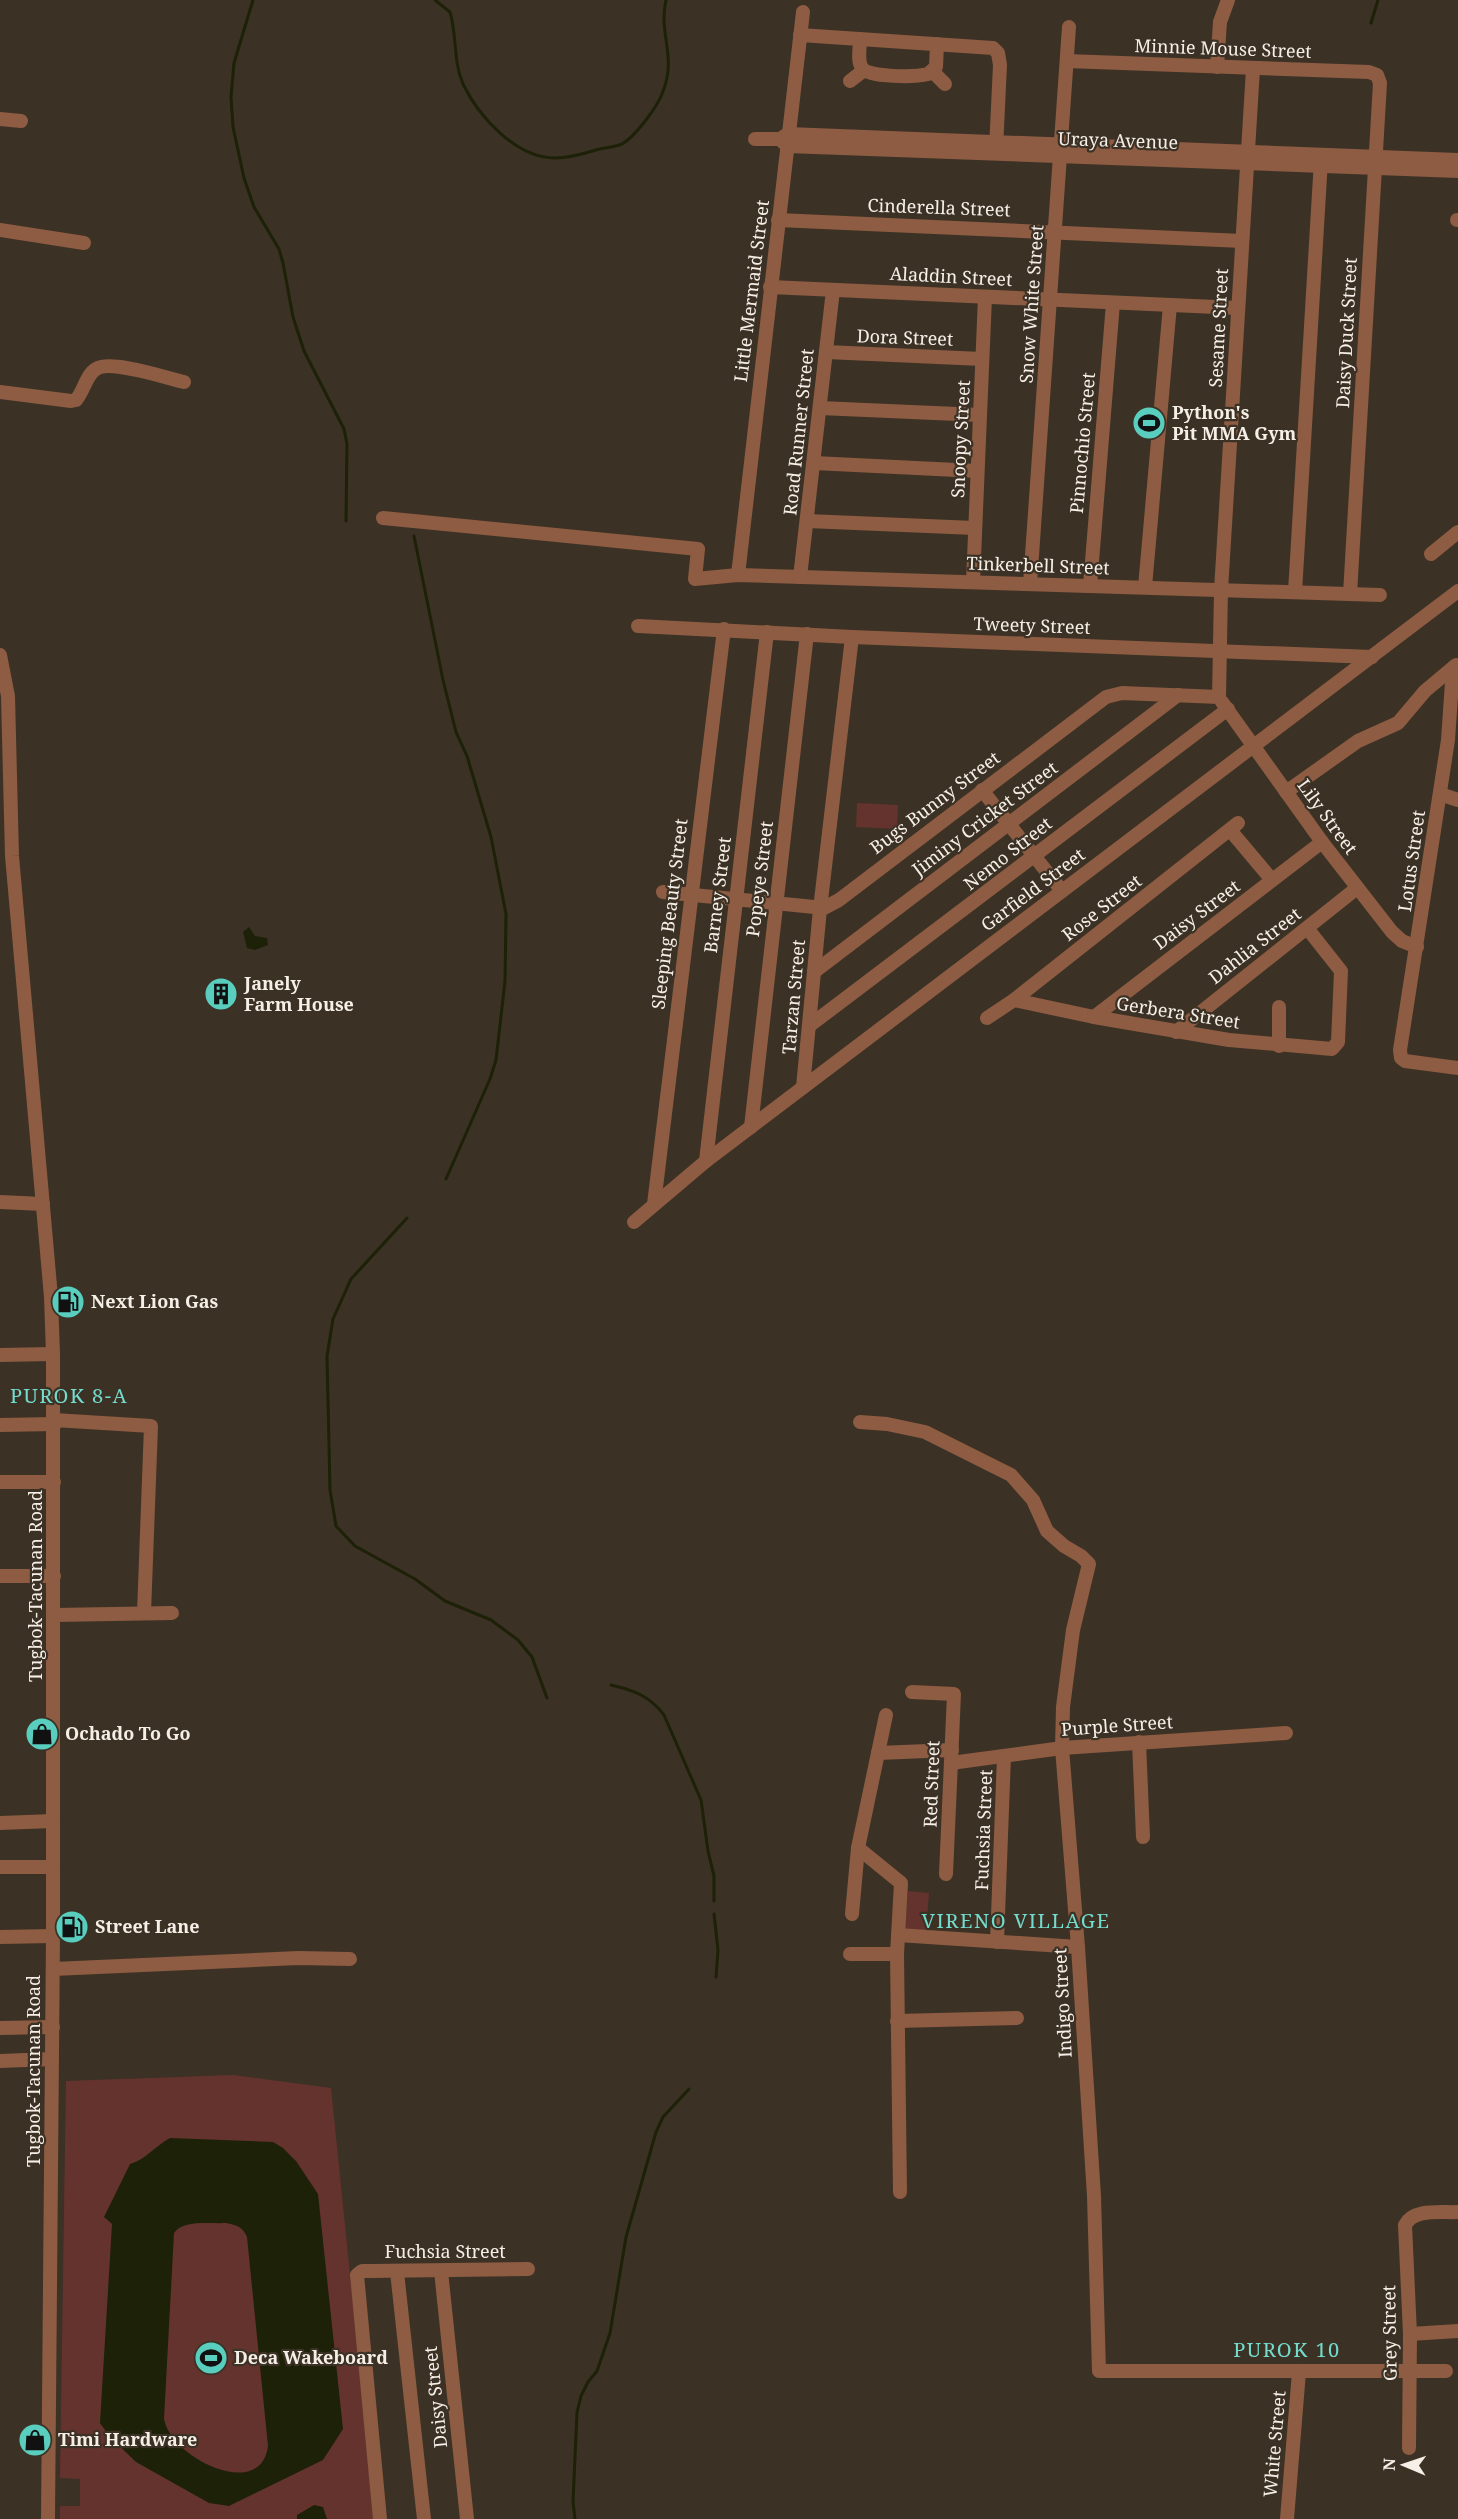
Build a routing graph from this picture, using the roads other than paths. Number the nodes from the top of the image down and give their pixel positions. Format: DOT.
graph roads {
  1 [pos="1228,0"];
  2 [pos="802,12"];
  3 [pos="1069,27"];
  4 [pos="800,35"];
  5 [pos="860,39"];
  6 [pos="937,45"];
  7 [pos="1067,61"];
  8 [pos="1216,67"];
  9 [pos="1253,69"];
  10 [pos="863,71"];
  11 [pos="933,72"];
  12 [pos="1377,75"];
  13 [pos="850,81"];
  14 [pos="945,84"];
  15 [pos="0,119"];
  16 [pos="21,121"];
  17 [pos="755,139"];
  18 [pos="785,140"];
  19 [pos="996,148"];
  20 [pos="1458,149"];
  21 [pos="1060,151"];
  22 [pos="1248,158"];
  23 [pos="1321,161"];
  24 [pos="1375,163"];
  25 [pos="1457,166"];
  26 [pos="778,220"];
  27 [pos="0,230"];
  28 [pos="1055,231"];
  29 [pos="1242,241"];
  30 [pos="84,243"];
  31 [pos="770,287"];
  32 [pos="833,290"];
  33 [pos="985,297"];
  34 [pos="1050,300"];
  35 [pos="1113,303"];
  36 [pos="1170,305"];
  37 [pos="1238,308"];
  38 [pos="826,352"];
  39 [pos="982,359"];
  40 [pos="184,382"];
  41 [pos="0,392"];
  42 [pos="820,408"];
  43 [pos="980,416"];
  44 [pos="814,463"];
  45 [pos="978,471"];
  46 [pos="383,518"];
  47 [pos="807,521"];
  48 [pos="975,528"];
  49 [pos="1458,532"];
  50 [pos="1431,554"];
  51 [pos="738,575"];
  52 [pos="800,577"];
  53 [pos="973,582"];
  54 [pos="1030,584"];
  55 [pos="1090,586"];
  56 [pos="1145,588"];
  57 [pos="1221,590"];
  58 [pos="1458,591"];
  59 [pos="1295,592"];
  60 [pos="1350,594"];
  61 [pos="1380,595"];
  62 [pos="638,626"];
  63 [pos="724,629"];
  64 [pos="767,632"];
  65 [pos="807,634"];
  66 [pos="852,637"];
  67 [pos="1220,651"];
  68 [pos="0,655"];
  69 [pos="1372,657"];
  70 [pos="1456,666"];
  71 [pos="1178,694"];
  72 [pos="1219,697"];
  73 [pos="1228,709"];
  74 [pos="5,738"];
  75 [pos="1453,741"];
  76 [pos="1253,745"];
  77 [pos="982,790"];
  78 [pos="1286,792"];
  79 [pos="1440,794"];
  80 [pos="1458,800"];
  81 [pos="1009,823"];
  82 [pos="1322,842"];
  83 [pos="1034,855"];
  84 [pos="6,856"];
  85 [pos="1272,880"];
  86 [pos="1357,888"];
  87 [pos="1062,891"];
  88 [pos="663,892"];
  89 [pos="690,895"];
  90 [pos="735,900"];
  91 [pos="775,904"];
  92 [pos="820,909"];
  93 [pos="1307,928"];
  94 [pos="1417,947"];
  95 [pos="814,972"];
  96 [pos="1014,1000"];
  97 [pos="1279,1007"];
  98 [pos="1094,1017"];
  99 [pos="987,1018"];
  100 [pos="809,1026"];
  101 [pos="1176,1032"];
  102 [pos="1279,1046"];
  103 [pos="1458,1068"];
  104 [pos="803,1087"];
  105 [pos="751,1127"];
  106 [pos="705,1161"];
  107 [pos="0,1195"];
  108 [pos="43,1200"];
  109 [pos="0,1202"];
  110 [pos="654,1204"];
  111 [pos="634,1222"];
  112 [pos="53,1354"];
  113 [pos="0,1355"];
  114 [pos="54,1422"];
  115 [pos="860,1422"];
  116 [pos="0,1425"];
  117 [pos="0,1482"];
  118 [pos="54,1482"];
  119 [pos="0,1576"];
  120 [pos="54,1576"];
  121 [pos="144,1612"];
  122 [pos="172,1613"];
  123 [pos="54,1614"];
  124 [pos="912,1692"];
  125 [pos="886,1715"];
  126 [pos="1286,1733"];
  127 [pos="1139,1742"];
  128 [pos="1062,1748"];
  129 [pos="878,1754"];
  130 [pos="951,1756"];
  131 [pos="1004,1756"];
  132 [pos="53,1821"];
  133 [pos="0,1823"];
  134 [pos="1143,1838"];
  135 [pos="858,1848"];
  136 [pos="0,1867"];
  137 [pos="53,1867"];
  138 [pos="946,1875"];
  139 [pos="852,1914"];
  140 [pos="898,1935"];
  141 [pos="53,1936"];
  142 [pos="0,1937"];
  143 [pos="997,1942"];
  144 [pos="1078,1947"];
  145 [pos="850,1954"];
  146 [pos="897,1954"];
  147 [pos="350,1959"];
  148 [pos="53,1969"];
  149 [pos="1017,2018"];
  150 [pos="897,2021"];
  151 [pos="53,2027"];
  152 [pos="0,2028"];
  153 [pos="52,2059"];
  154 [pos="0,2061"];
  155 [pos="900,2192"];
  156 [pos="1458,2212"];
  157 [pos="528,2269"];
  158 [pos="441,2271"];
  159 [pos="397,2272"];
  160 [pos="1458,2331"];
  161 [pos="1410,2334"];
  162 [pos="1409,2371"];
  163 [pos="1446,2371"];
  164 [pos="1299,2372"];
  165 [pos="1409,2448"];
  166 [pos="48,2519"];
  167 [pos="380,2519"];
  168 [pos="424,2519"];
  169 [pos="467,2519"];
  170 [pos="1287,2519"];
  1 -- 8 [label="street"];
  2 -- 4 [label="street, Little Mermaid Street"];
  3 -- 7 [label="street, Snow White Street"];
  4 -- 5 [label="street"];
  4 -- 18 [label="street, Little Mermaid Street"];
  5 -- 6 [label="street"];
  5 -- 10 [label="street"];
  6 -- 11 [label="street"];
  6 -- 19 [label="street"];
  7 -- 8 [label="street, Minnie Mouse Street"];
  7 -- 21 [label="street, Snow White Street"];
  8 -- 9 [label="street, Minnie Mouse Street"];
  9 -- 12 [label="street, Minnie Mouse Street"];
  9 -- 22 [label="street, Sesame Street"];
  10 -- 11 [label="street"];
  10 -- 13 [label="street"];
  11 -- 14 [label="street"];
  12 -- 24 [label="street, Daisy Duck Street"];
  15 -- 16 [label="street"];
  17 -- 18 [label="street, Uraya Avenue"];
  18 -- 19 [label="street, Uraya Avenue"];
  18 -- 26 [label="street, Little Mermaid Street"];
  19 -- 21 [label="street, Uraya Avenue"];
  20 -- 25 [label="street"];
  21 -- 22 [label="street, Uraya Avenue"];
  21 -- 28 [label="street, Snow White Street"];
  22 -- 23 [label="street, Uraya Avenue"];
  22 -- 29 [label="street, Sesame Street"];
  23 -- 24 [label="street, Uraya Avenue"];
  23 -- 59 [label="street, Daisy Duck Street"];
  24 -- 25 [label="street, Uraya Avenue"];
  24 -- 60 [label="street, Daisy Duck Street"];
  26 -- 28 [label="street, Cinderella Street"];
  26 -- 31 [label="street, Little Mermaid Street"];
  27 -- 30 [label="street"];
  28 -- 29 [label="street, Cinderella Street"];
  28 -- 34 [label="street, Snow White Street"];
  29 -- 37 [label="street, Sesame Street"];
  31 -- 32 [label="street, Aladdin Street"];
  31 -- 51 [label="street, Little Mermaid Street"];
  32 -- 33 [label="street, Aladdin Street"];
  32 -- 38 [label="street, Road Runner Street"];
  33 -- 34 [label="street, Aladdin Street"];
  33 -- 39 [label="street, Snoopy Street"];
  34 -- 35 [label="street, Aladdin Street"];
  34 -- 54 [label="street, Snow White Street"];
  35 -- 36 [label="street, Aladdin Street"];
  35 -- 55 [label="street, Pinnochio Street"];
  36 -- 37 [label="street, Aladdin Street"];
  36 -- 56 [label="street"];
  37 -- 57 [label="street, Sesame Street"];
  38 -- 39 [label="street, Dora Street"];
  38 -- 42 [label="street, Road Runner Street"];
  39 -- 43 [label="street, Snoopy Street"];
  40 -- 41 [label="street"];
  42 -- 43 [label="street"];
  42 -- 44 [label="street, Road Runner Street"];
  43 -- 45 [label="street, Snoopy Street"];
  44 -- 45 [label="street"];
  44 -- 47 [label="street, Road Runner Street"];
  45 -- 48 [label="street, Snoopy Street"];
  46 -- 51 [label="street, Tinkerbell Street"];
  47 -- 48 [label="street"];
  47 -- 52 [label="street, Road Runner Street"];
  48 -- 53 [label="street, Snoopy Street"];
  49 -- 50 [label="street"];
  51 -- 52 [label="street, Tinkerbell Street"];
  52 -- 53 [label="street, Tinkerbell Street"];
  53 -- 54 [label="street, Tinkerbell Street"];
  54 -- 55 [label="street, Tinkerbell Street"];
  55 -- 56 [label="street, Tinkerbell Street"];
  56 -- 57 [label="street, Tinkerbell Street"];
  57 -- 59 [label="street, Tinkerbell Street"];
  57 -- 67 [label="street, Sesame Street"];
  58 -- 69 [label="street, Garfield Street"];
  59 -- 60 [label="street, Tinkerbell Street"];
  60 -- 61 [label="street, Tinkerbell Street"];
  62 -- 63 [label="street, Tweety Street"];
  63 -- 64 [label="street, Tweety Street"];
  63 -- 89 [label="street, Sleeping Beauty Street"];
  64 -- 65 [label="street, Tweety Street"];
  64 -- 90 [label="street, Barney Street"];
  65 -- 66 [label="street, Tweety Street"];
  65 -- 91 [label="street, Popeye Street"];
  66 -- 67 [label="street, Tweety Street"];
  66 -- 92 [label="street"];
  67 -- 69 [label="street, Tweety Street"];
  67 -- 72 [label="street, Sesame Street"];
  68 -- 74 [label="street, Tugbok-Tacunan Road"];
  69 -- 76 [label="street, Garfield Street"];
  70 -- 75 [label="street, Lotus Street"];
  70 -- 78 [label="street"];
  71 -- 72 [label="street, Bugs Bunny Street"];
  71 -- 77 [label="street, Bugs Bunny Street"];
  71 -- 81 [label="street, Jiminy Cricket Street"];
  72 -- 73 [label="street, Lily Street"];
  73 -- 76 [label="street, Lily Street"];
  73 -- 83 [label="street, Nemo Street"];
  74 -- 84 [label="street, Tugbok-Tacunan Road"];
  75 -- 79 [label="street, Lotus Street"];
  76 -- 78 [label="street, Lily Street"];
  76 -- 87 [label="street, Garfield Street"];
  77 -- 81 [label="street"];
  77 -- 92 [label="street, Bugs Bunny Street"];
  78 -- 82 [label="street, Lily Street"];
  79 -- 80 [label="street"];
  79 -- 94 [label="street, Lotus Street"];
  81 -- 83 [label="street"];
  81 -- 95 [label="street, Jiminy Cricket Street"];
  82 -- 85 [label="street, Daisy Street"];
  82 -- 86 [label="street, Lily Street"];
  83 -- 87 [label="street"];
  83 -- 100 [label="street, Nemo Street"];
  84 -- 108 [label="street, Tugbok-Tacunan Road"];
  85 -- 96 [label="street, Rose Street"];
  85 -- 98 [label="street, Daisy Street"];
  86 -- 93 [label="street, Dahlia Street"];
  86 -- 94 [label="street, Lily Street"];
  87 -- 104 [label="street, Garfield Street"];
  88 -- 89 [label="street"];
  89 -- 90 [label="street"];
  89 -- 110 [label="street, Sleeping Beauty Street"];
  90 -- 91 [label="street"];
  90 -- 106 [label="street, Barney Street"];
  91 -- 92 [label="street"];
  91 -- 105 [label="street, Popeye Street"];
  92 -- 95 [label="street, Tarzan Street"];
  93 -- 101 [label="street, Dahlia Street"];
  93 -- 102 [label="street, Gerbera Street"];
  94 -- 103 [label="street, Lotus Street"];
  95 -- 100 [label="street, Tarzan Street"];
  96 -- 98 [label="street, Gerbera Street"];
  96 -- 99 [label="street, Rose Street"];
  97 -- 102 [label="street"];
  98 -- 101 [label="street, Gerbera Street"];
  100 -- 104 [label="street, Tarzan Street"];
  101 -- 102 [label="street, Gerbera Street"];
  104 -- 105 [label="street, Garfield Street"];
  105 -- 106 [label="street, Garfield Street"];
  106 -- 110 [label="street, Garfield Street"];
  107 -- 108 [label="street"];
  108 -- 109 [label="street"];
  108 -- 112 [label="street, Tugbok-Tacunan Road"];
  110 -- 111 [label="street, Garfield Street"];
  112 -- 113 [label="street"];
  112 -- 114 [label="street, Tugbok-Tacunan Road"];
  114 -- 116 [label="street"];
  114 -- 118 [label="street, Tugbok-Tacunan Road"];
  114 -- 121 [label="street"];
  115 -- 128 [label="street, Indigo Street"];
  117 -- 118 [label="street"];
  118 -- 120 [label="street, Tugbok-Tacunan Road"];
  119 -- 120 [label="street"];
  120 -- 123 [label="street, Tugbok-Tacunan Road"];
  121 -- 122 [label="street"];
  121 -- 123 [label="street"];
  123 -- 132 [label="street, Tugbok-Tacunan Road"];
  124 -- 130 [label="street, Red Street"];
  125 -- 129 [label="street"];
  126 -- 127 [label="street, Purple Street"];
  127 -- 128 [label="street, Purple Street"];
  127 -- 134 [label="street"];
  128 -- 131 [label="street, Purple Street"];
  128 -- 144 [label="street, Indigo Street"];
  129 -- 130 [label="street, Purple Street"];
  129 -- 135 [label="street"];
  130 -- 131 [label="street, Purple Street"];
  130 -- 138 [label="street, Red Street"];
  131 -- 143 [label="street, Fuchsia Street"];
  132 -- 133 [label="street"];
  132 -- 137 [label="street, Tugbok-Tacunan Road"];
  135 -- 139 [label="street"];
  135 -- 140 [label="street"];
  136 -- 137 [label="street"];
  137 -- 141 [label="street, Tugbok-Tacunan Road"];
  140 -- 143 [label="street"];
  140 -- 146 [label="street"];
  141 -- 142 [label="street"];
  141 -- 148 [label="street, Tugbok-Tacunan Road"];
  143 -- 144 [label="street"];
  144 -- 164 [label="street, Indigo Street"];
  145 -- 146 [label="street"];
  146 -- 150 [label="street"];
  147 -- 148 [label="street"];
  148 -- 151 [label="street, Tugbok-Tacunan Road"];
  149 -- 150 [label="street"];
  150 -- 155 [label="street"];
  151 -- 152 [label="street"];
  151 -- 153 [label="street, Tugbok-Tacunan Road"];
  153 -- 154 [label="street"];
  153 -- 166 [label="street, Tugbok-Tacunan Road"];
  156 -- 161 [label="street, Grey Street"];
  157 -- 158 [label="street, Fuchsia Street"];
  158 -- 159 [label="street, Fuchsia Street"];
  158 -- 169 [label="street, Daisy Street"];
  159 -- 167 [label="street, Fuchsia Street"];
  159 -- 168 [label="street"];
  160 -- 161 [label="street"];
  161 -- 162 [label="street, Grey Street"];
  162 -- 163 [label="street"];
  162 -- 164 [label="street"];
  162 -- 165 [label="street, Grey Street"];
  164 -- 170 [label="street, White Street"];
}
